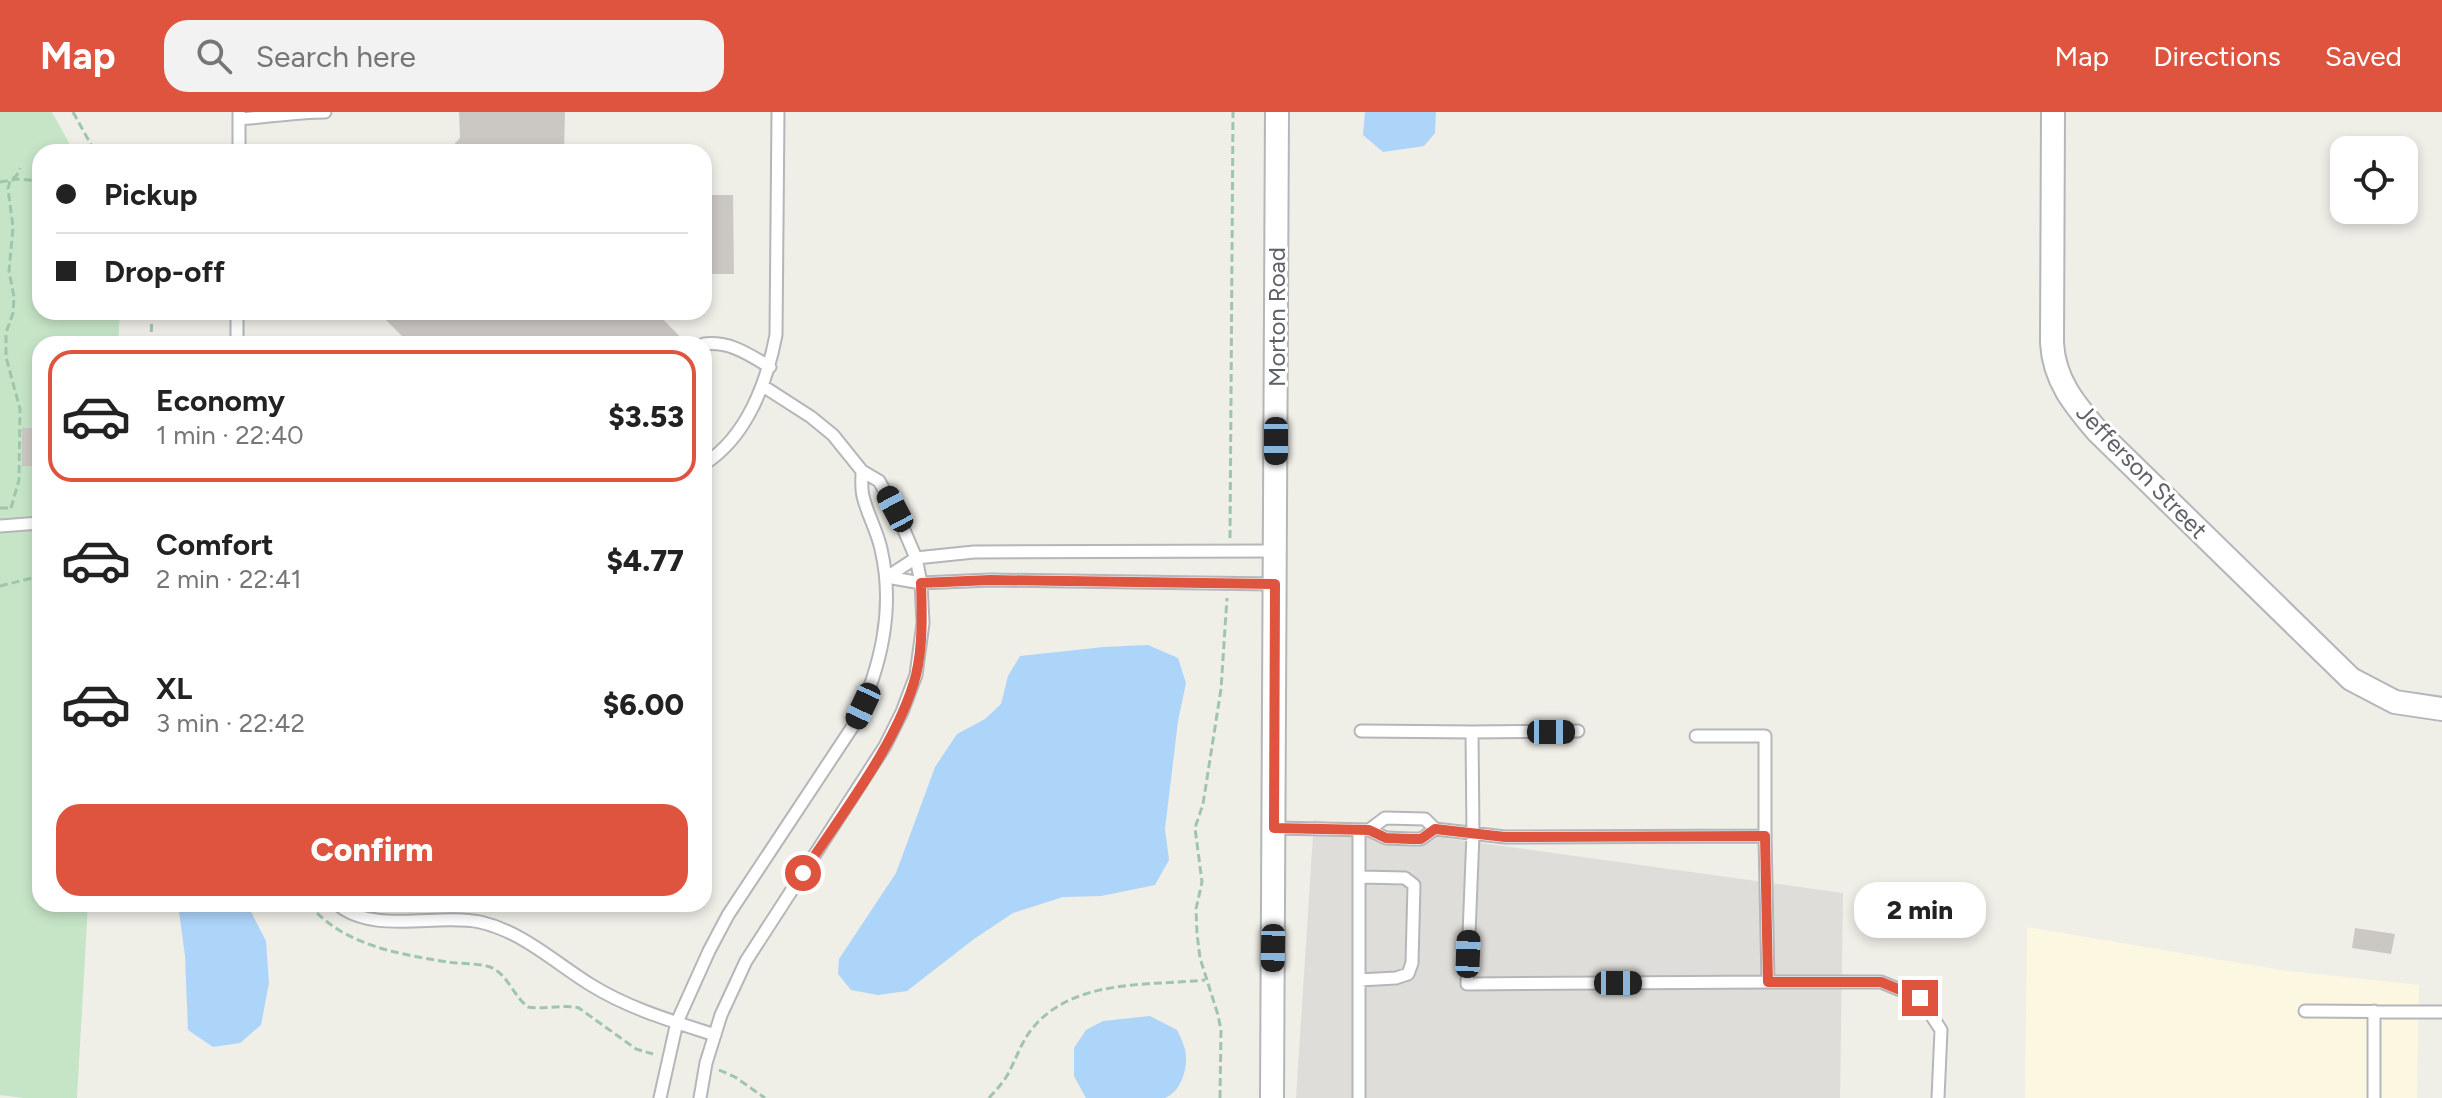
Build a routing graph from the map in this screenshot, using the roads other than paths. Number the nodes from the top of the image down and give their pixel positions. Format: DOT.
graph roads {
  1 [pos="325,112"];
  2 [pos="778,112"];
  3 [pos="1277,112"];
  4 [pos="2053,112"];
  5 [pos="239,115"];
  6 [pos="239,144"];
  7 [pos="712,343"];
  8 [pos="770,367"];
  9 [pos="763,386"];
  10 [pos="712,459"];
  11 [pos="862,471"];
  12 [pos="32,524"];
  13 [pos="0,526"];
  14 [pos="1275,551"];
  15 [pos="916,558"];
  16 [pos="887,577"];
  17 [pos="921,583"];
  18 [pos="1275,584"];
  19 [pos="2442,709"];
  20 [pos="1361,731"];
  21 [pos="1578,731"];
  22 [pos="1472,732"];
  23 [pos="1696,736"];
  24 [pos="1274,828"];
  25 [pos="1435,829"];
  26 [pos="1364,830"];
  27 [pos="1473,834"];
  28 [pos="1765,836"];
  29 [pos="1360,877"];
  30 [pos="350,912"];
  31 [pos="1359,980"];
  32 [pos="1768,982"];
  33 [pos="2305,1011"];
  34 [pos="2374,1011"];
  35 [pos="2442,1012"];
  36 [pos="677,1022"];
  37 [pos="715,1035"];
  38 [pos="660,1098"];
  39 [pos="700,1098"];
  40 [pos="1272,1098"];
  41 [pos="1359,1098"];
  42 [pos="1938,1098"];
  43 [pos="2374,1098"];
  1 -- 5 [label="lane"];
  2 -- 8 [label="lane"];
  3 -- 14 [label="street, Morton Road"];
  4 -- 19 [label="street, Jefferson Street"];
  5 -- 6 [label="lane"];
  7 -- 8 [label="lane"];
  8 -- 9 [label="lane"];
  9 -- 10 [label="lane"];
  9 -- 11 [label="lane"];
  11 -- 15 [label="lane"];
  11 -- 16 [label="lane"];
  12 -- 13 [label="lane"];
  14 -- 15 [label="lane"];
  14 -- 18 [label="street, Morton Road"];
  15 -- 16 [label="lane"];
  15 -- 17 [label="lane"];
  16 -- 17 [label="lane"];
  16 -- 36 [label="lane"];
  17 -- 18 [label="lane"];
  17 -- 37 [label="lane"];
  18 -- 24 [label="street, Morton Road"];
  20 -- 22 [label="lane"];
  21 -- 22 [label="lane"];
  22 -- 27 [label="lane"];
  23 -- 28 [label="lane"];
  24 -- 26 [label="lane"];
  24 -- 40 [label="street, Morton Road"];
  25 -- 26 [label="lane"];
  25 -- 26 [label="lane"];
  25 -- 27 [label="lane"];
  26 -- 29 [label="lane"];
  27 -- 28 [label="lane"];
  27 -- 32 [label="lane"];
  28 -- 32 [label="lane"];
  29 -- 31 [label="lane"];
  29 -- 31 [label="lane"];
  30 -- 36 [label="lane"];
  31 -- 41 [label="lane"];
  32 -- 42 [label="lane"];
  33 -- 34 [label="lane"];
  34 -- 35 [label="lane"];
  34 -- 43 [label="lane"];
  36 -- 37 [label="lane"];
  36 -- 38 [label="lane"];
  37 -- 39 [label="lane"];
}
